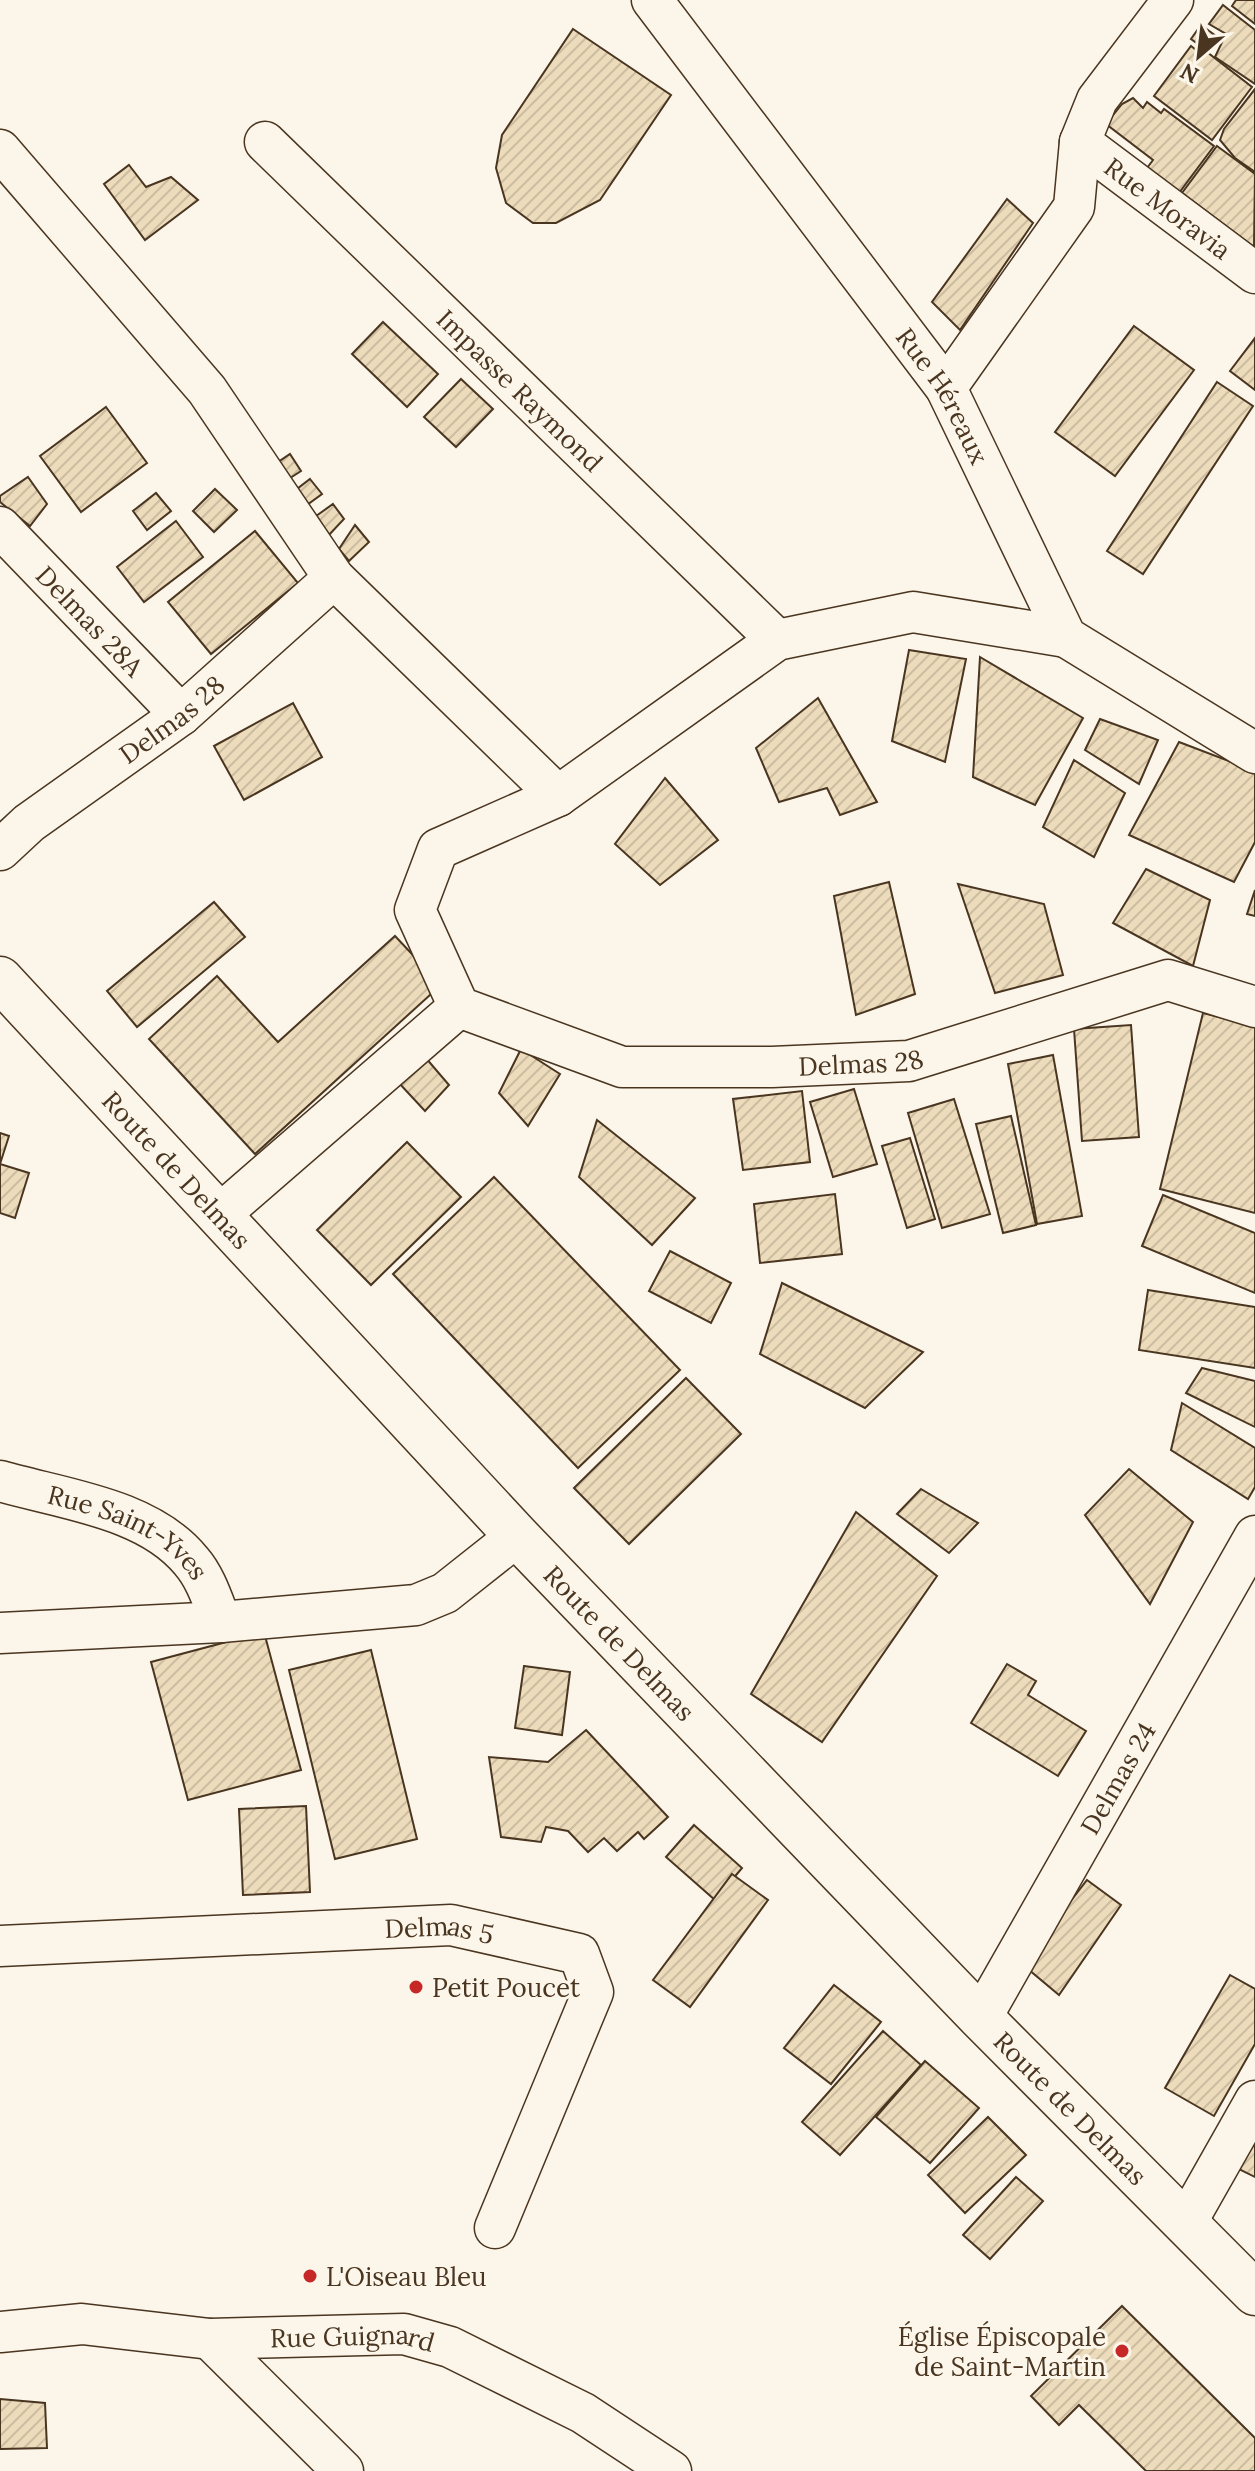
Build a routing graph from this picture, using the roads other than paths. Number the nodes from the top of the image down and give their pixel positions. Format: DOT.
graph roads {
  1 [pos="652,0"];
  2 [pos="1173,0"];
  3 [pos="265,142"];
  4 [pos="1080,142"];
  5 [pos="0,150"];
  6 [pos="1255,273"];
  7 [pos="946,388"];
  8 [pos="0,527"];
  9 [pos="334,578"];
  10 [pos="1066,637"];
  11 [pos="777,640"];
  12 [pos="181,715"];
  13 [pos="1255,753"];
  14 [pos="558,796"];
  15 [pos="0,850"];
  16 [pos="0,979"];
  17 [pos="459,1007"];
  18 [pos="1255,1007"];
  19 [pos="218,1216"];
  20 [pos="0,1481"];
  21 [pos="517,1536"];
  22 [pos="1254,1540"];
  23 [pos="221,1622"];
  24 [pos="0,1633"];
  25 [pos="0,1946"];
  26 [pos="981,2018"];
  27 [pos="1255,2101"];
  28 [pos="1186,2223"];
  29 [pos="495,2228"];
  30 [pos="1255,2293"];
  31 [pos="0,2332"];
  32 [pos="210,2339"];
  33 [pos="343,2471"];
  34 [pos="671,2471"];
  1 -- 7 [label="street, Rue Héreaux"];
  2 -- 4 [label="street"];
  3 -- 11 [label="street, Impasse Raymond"];
  4 -- 6 [label="street, Rue Moravia"];
  4 -- 7 [label="street"];
  5 -- 9 [label="street"];
  7 -- 10 [label="street, Rue Héreaux"];
  8 -- 12 [label="street, Delmas 28A"];
  9 -- 12 [label="street, Delmas 28"];
  9 -- 14 [label="street"];
  10 -- 11 [label="street"];
  10 -- 13 [label="street"];
  11 -- 14 [label="street"];
  12 -- 15 [label="street, Delmas 28"];
  14 -- 17 [label="street"];
  16 -- 19 [label="main road, Route de Delmas"];
  17 -- 18 [label="street, Delmas 28"];
  17 -- 19 [label="street"];
  19 -- 21 [label="main road, Route de Delmas"];
  20 -- 23 [label="street, Rue Saint-Yves"];
  21 -- 23 [label="street"];
  21 -- 26 [label="main road, Route de Delmas"];
  22 -- 26 [label="street, Delmas 24"];
  23 -- 24 [label="street"];
  25 -- 29 [label="street, Delmas 5"];
  26 -- 28 [label="main road, Route de Delmas"];
  27 -- 28 [label="street"];
  28 -- 30 [label="main road, Route de Delmas"];
  31 -- 32 [label="street, Rue Guignard"];
  32 -- 33 [label="street"];
  32 -- 34 [label="street, Rue Guignard"];
}
